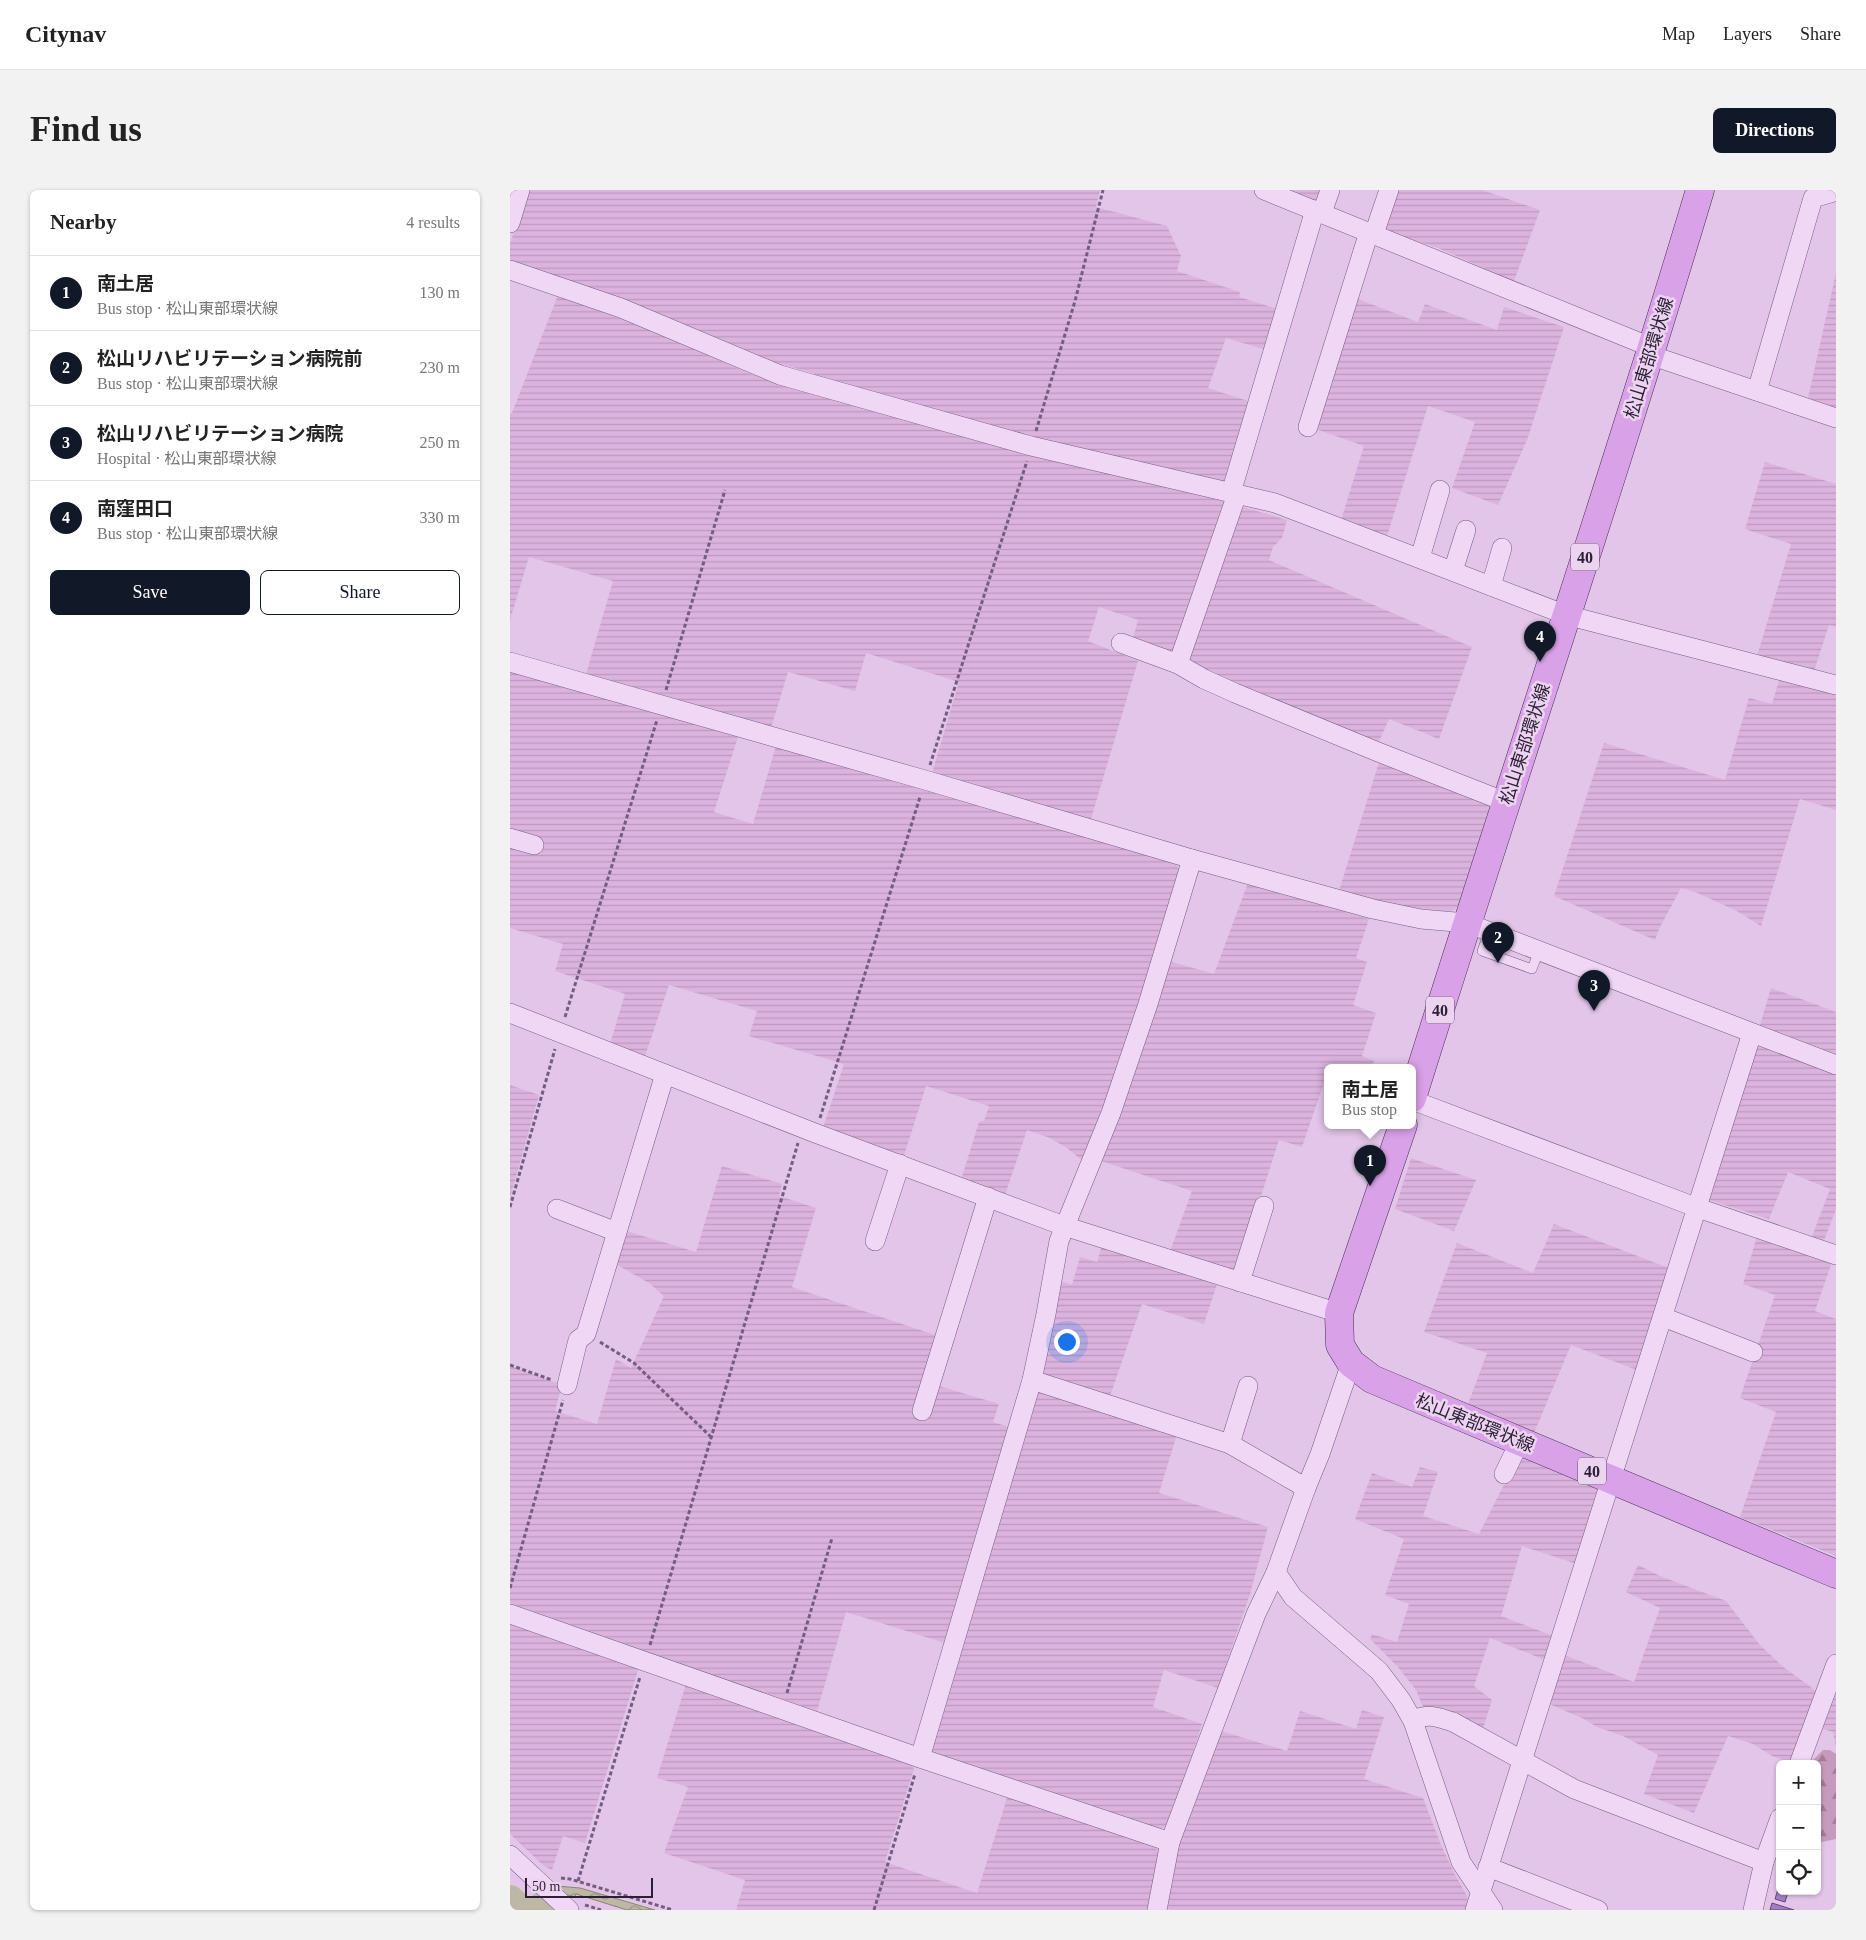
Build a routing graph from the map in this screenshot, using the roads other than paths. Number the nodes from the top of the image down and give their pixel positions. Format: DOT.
graph roads {
  1 [pos="520,190"];
  2 [pos="1264,190"];
  3 [pos="1330,190"];
  4 [pos="1389,190"];
  5 [pos="1700,190"];
  6 [pos="1835,190"];
  7 [pos="1318,212"];
  8 [pos="510,223"];
  9 [pos="1372,233"];
  10 [pos="510,270"];
  11 [pos="1652,352"];
  12 [pos="1757,391"];
  13 [pos="1836,418"];
  14 [pos="1308,427"];
  15 [pos="1440,490"];
  16 [pos="1234,494"];
  17 [pos="1466,530"];
  18 [pos="1502,548"];
  19 [pos="1420,558"];
  20 [pos="1453,571"];
  21 [pos="1491,586"];
  22 [pos="1566,615"];
  23 [pos="1121,643"];
  24 [pos="510,662"];
  25 [pos="1178,664"];
  26 [pos="1836,685"];
  27 [pos="1506,802"];
  28 [pos="510,838"];
  29 [pos="534,845"];
  30 [pos="1192,859"];
  31 [pos="1478,928"];
  32 [pos="510,1013"];
  33 [pos="1752,1033"];
  34 [pos="1836,1065"];
  35 [pos="665,1074"];
  36 [pos="1416,1088"];
  37 [pos="1416,1100"];
  38 [pos="1402,1129"];
  39 [pos="900,1164"];
  40 [pos="988,1197"];
  41 [pos="1264,1206"];
  42 [pos="1698,1208"];
  43 [pos="557,1209"];
  44 [pos="1064,1226"];
  45 [pos="617,1232"];
  46 [pos="875,1241"];
  47 [pos="1836,1255"];
  48 [pos="1240,1282"];
  49 [pos="1339,1313"];
  50 [pos="1663,1317"];
  51 [pos="1753,1352"];
  52 [pos="1351,1363"];
  53 [pos="1032,1380"];
  54 [pos="567,1385"];
  55 [pos="1248,1386"];
  56 [pos="922,1411"];
  57 [pos="1520,1441"];
  58 [pos="1230,1444"];
  59 [pos="1504,1474"];
  60 [pos="1611,1479"];
  61 [pos="1306,1488"];
  62 [pos="1276,1572"];
  63 [pos="1836,1574"];
  64 [pos="510,1614"];
  65 [pos="1836,1664"];
  66 [pos="1413,1721"];
  67 [pos="920,1758"];
  68 [pos="1800,1760"];
  69 [pos="1522,1761"];
  70 [pos="1776,1829"];
  71 [pos="1170,1842"];
  72 [pos="510,1855"];
  73 [pos="1764,1862"];
  74 [pos="1488,1867"];
  75 [pos="1481,1890"];
  76 [pos="570,1910"];
  77 [pos="1158,1910"];
  78 [pos="1476,1910"];
  79 [pos="1494,1910"];
  80 [pos="1598,1910"];
  81 [pos="1753,1910"];
  1 -- 8 [label="street"];
  2 -- 7 [label="street"];
  3 -- 7 [label="street"];
  4 -- 9 [label="street"];
  5 -- 11 [label="main road, 松山東部環状線 / 40"];
  6 -- 12 [label="street"];
  7 -- 9 [label="street"];
  7 -- 16 [label="street"];
  9 -- 11 [label="street"];
  9 -- 14 [label="street"];
  10 -- 16 [label="street"];
  11 -- 12 [label="street"];
  11 -- 22 [label="main road, 松山東部環状線 / 40"];
  12 -- 13 [label="street"];
  15 -- 19 [label="street"];
  16 -- 19 [label="street"];
  16 -- 25 [label="street"];
  17 -- 20 [label="street"];
  18 -- 21 [label="street"];
  19 -- 20 [label="street"];
  20 -- 21 [label="street"];
  21 -- 22 [label="street"];
  22 -- 26 [label="street"];
  22 -- 27 [label="main road, 松山東部環状線 / 40"];
  23 -- 25 [label="street"];
  24 -- 30 [label="street"];
  25 -- 27 [label="street"];
  27 -- 31 [label="main road, 松山東部環状線 / 40"];
  28 -- 29 [label="street"];
  30 -- 31 [label="street"];
  30 -- 44 [label="street"];
  31 -- 33 [label="street"];
  31 -- 36 [label="main road, 松山東部環状線 / 40"];
  32 -- 35 [label="street"];
  33 -- 34 [label="street"];
  33 -- 42 [label="street"];
  35 -- 39 [label="street"];
  35 -- 45 [label="street"];
  37 -- 42 [label="street"];
  38 -- 49 [label="main road, 松山東部環状線 / 40"];
  39 -- 40 [label="street"];
  39 -- 46 [label="street"];
  40 -- 44 [label="street"];
  40 -- 56 [label="street"];
  41 -- 48 [label="street"];
  42 -- 47 [label="street"];
  42 -- 50 [label="street"];
  43 -- 45 [label="street"];
  44 -- 48 [label="street"];
  44 -- 53 [label="street"];
  45 -- 54 [label="street"];
  48 -- 49 [label="street"];
  49 -- 52 [label="main road, 松山東部環状線 / 40"];
  50 -- 51 [label="street"];
  50 -- 60 [label="street"];
  52 -- 57 [label="main road, 松山東部環状線 / 40"];
  52 -- 61 [label="street"];
  53 -- 58 [label="street"];
  53 -- 67 [label="street"];
  55 -- 58 [label="street"];
  57 -- 59 [label="street"];
  57 -- 60 [label="main road, 松山東部環状線 / 40"];
  58 -- 61 [label="street"];
  60 -- 63 [label="main road, 松山東部環状線 / 40"];
  60 -- 69 [label="street"];
  61 -- 62 [label="street"];
  62 -- 66 [label="street"];
  62 -- 71 [label="street"];
  64 -- 67 [label="street"];
  65 -- 68 [label="street"];
  66 -- 69 [label="street"];
  66 -- 75 [label="street"];
  67 -- 71 [label="street"];
  69 -- 73 [label="street"];
  69 -- 74 [label="street"];
  70 -- 73 [label="street"];
  71 -- 77 [label="street"];
  72 -- 76 [label="street"];
  73 -- 81 [label="street"];
  74 -- 75 [label="street"];
  74 -- 80 [label="street"];
  75 -- 78 [label="street"];
  75 -- 79 [label="street"];
}
